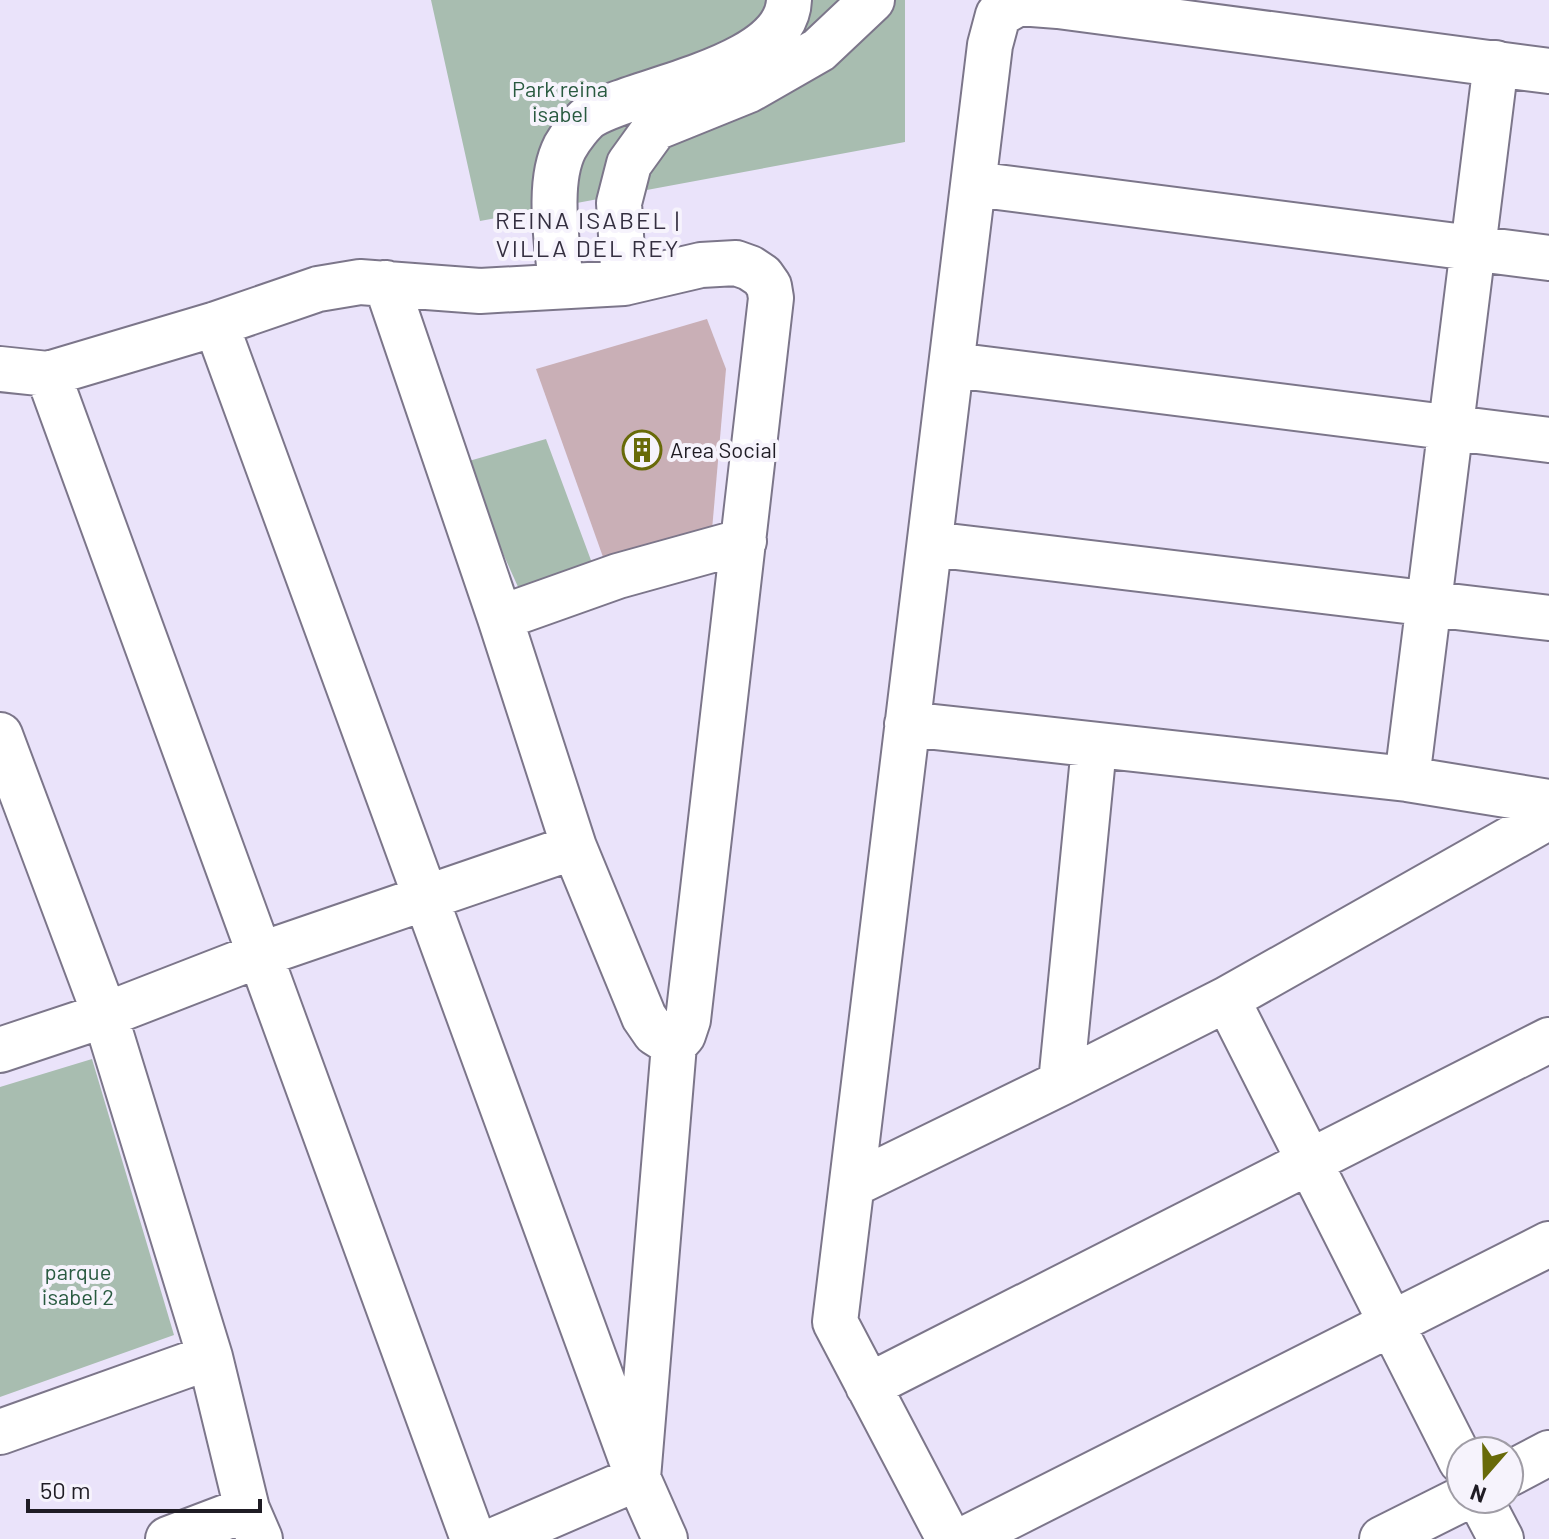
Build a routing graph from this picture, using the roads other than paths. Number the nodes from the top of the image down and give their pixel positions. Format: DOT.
graph roads {
  1 [pos="789,0"];
  2 [pos="872,0"];
  3 [pos="1496,63"];
  4 [pos="1549,71"];
  5 [pos="974,184"];
  6 [pos="1475,248"];
  7 [pos="1549,258"];
  8 [pos="386,283"];
  9 [pos="624,283"];
  10 [pos="561,286"];
  11 [pos="216,324"];
  12 [pos="953,365"];
  13 [pos="0,369"];
  14 [pos="48,374"];
  15 [pos="1452,428"];
  16 [pos="1549,440"];
  17 [pos="744,541"];
  18 [pos="931,544"];
  19 [pos="1430,601"];
  20 [pos="500,618"];
  21 [pos="1549,618"];
  22 [pos="907,724"];
  23 [pos="0,735"];
  24 [pos="1094,747"];
  25 [pos="1407,779"];
  26 [pos="1549,802"];
  27 [pos="1549,817"];
  28 [pos="574,847"];
  29 [pos="424,897"];
  30 [pos="262,954"];
  31 [pos="1227,999"];
  32 [pos="105,1015"];
  33 [pos="1549,1040"];
  34 [pos="674,1045"];
  35 [pos="0,1050"];
  36 [pos="1061,1083"];
  37 [pos="1311,1163"];
  38 [pos="852,1185"];
  39 [pos="1549,1244"];
  40 [pos="1391,1323"];
  41 [pos="210,1357"];
  42 [pos="868,1386"];
  43 [pos="0,1432"];
  44 [pos="1448,1435"];
  45 [pos="1549,1453"];
  46 [pos="1525,1466"];
  47 [pos="638,1478"];
  48 [pos="1445,1508"];
  49 [pos="1488,1515"];
  50 [pos="253,1524"];
  51 [pos="168,1539"];
  52 [pos="473,1539"];
  53 [pos="497,1539"];
  54 [pos="665,1539"];
  55 [pos="949,1539"];
  56 [pos="965,1539"];
  57 [pos="1382,1539"];
  58 [pos="1501,1539"];
  1 -- 10 [label="street"];
  2 -- 9 [label="street"];
  3 -- 4 [label="street"];
  3 -- 5 [label="street"];
  3 -- 6 [label="street"];
  5 -- 6 [label="street"];
  5 -- 12 [label="street"];
  6 -- 7 [label="street"];
  6 -- 15 [label="street"];
  8 -- 10 [label="street"];
  8 -- 11 [label="street"];
  8 -- 20 [label="street"];
  9 -- 10 [label="street"];
  9 -- 17 [label="street"];
  11 -- 14 [label="street"];
  11 -- 29 [label="street"];
  12 -- 15 [label="street"];
  12 -- 18 [label="street"];
  13 -- 14 [label="street"];
  14 -- 30 [label="street"];
  15 -- 16 [label="street"];
  15 -- 19 [label="street"];
  17 -- 20 [label="street"];
  17 -- 34 [label="street"];
  18 -- 19 [label="street"];
  18 -- 22 [label="street"];
  19 -- 21 [label="street"];
  19 -- 25 [label="street"];
  20 -- 28 [label="street"];
  22 -- 24 [label="street"];
  22 -- 38 [label="street"];
  23 -- 32 [label="street"];
  24 -- 25 [label="street"];
  24 -- 36 [label="street"];
  25 -- 26 [label="street"];
  27 -- 31 [label="street"];
  28 -- 29 [label="street"];
  28 -- 34 [label="street"];
  29 -- 30 [label="street"];
  29 -- 47 [label="street"];
  30 -- 32 [label="street"];
  30 -- 52 [label="street"];
  31 -- 36 [label="street"];
  31 -- 37 [label="street"];
  32 -- 35 [label="street"];
  32 -- 41 [label="street"];
  33 -- 37 [label="street"];
  34 -- 47 [label="street"];
  36 -- 38 [label="street"];
  37 -- 40 [label="street"];
  37 -- 42 [label="street"];
  38 -- 42 [label="street"];
  39 -- 40 [label="street"];
  40 -- 44 [label="street"];
  40 -- 56 [label="street"];
  41 -- 43 [label="street"];
  41 -- 50 [label="street"];
  42 -- 55 [label="street"];
  45 -- 46 [label="street"];
  47 -- 53 [label="street"];
  47 -- 54 [label="street"];
  48 -- 57 [label="street"];
  49 -- 58 [label="street"];
  50 -- 51 [label="street"];
}
